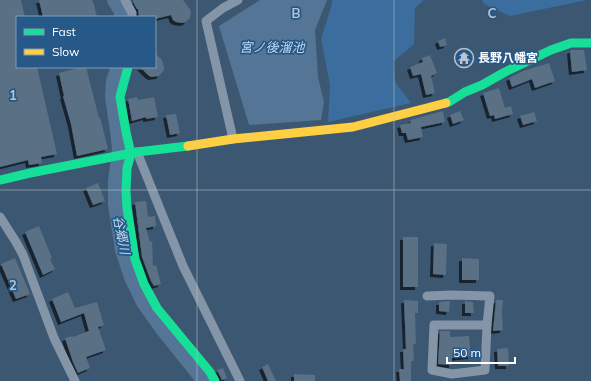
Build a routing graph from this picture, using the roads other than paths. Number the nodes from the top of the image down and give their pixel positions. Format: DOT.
graph roads {
  1 [pos="125,0"];
  2 [pos="238,0"];
  3 [pos="132,16"];
  4 [pos="591,43"];
  5 [pos="128,68"];
  6 [pos="233,139"];
  7 [pos="132,154"];
  8 [pos="0,180"];
  9 [pos="0,217"];
  10 [pos="427,296"];
  11 [pos="487,325"];
  12 [pos="452,378"];
  13 [pos="75,381"];
  14 [pos="215,381"];
  15 [pos="240,381"];
  1 -- 3 [label="street"];
  2 -- 6 [label="street"];
  4 -- 6 [label="street"];
  5 -- 7 [label="street"];
  6 -- 7 [label="street"];
  7 -- 8 [label="street"];
  7 -- 14 [label="street"];
  7 -- 15 [label="street"];
  9 -- 13 [label="street"];
  10 -- 11 [label="street"];
  11 -- 12 [label="street"];
  11 -- 12 [label="street"];
}
